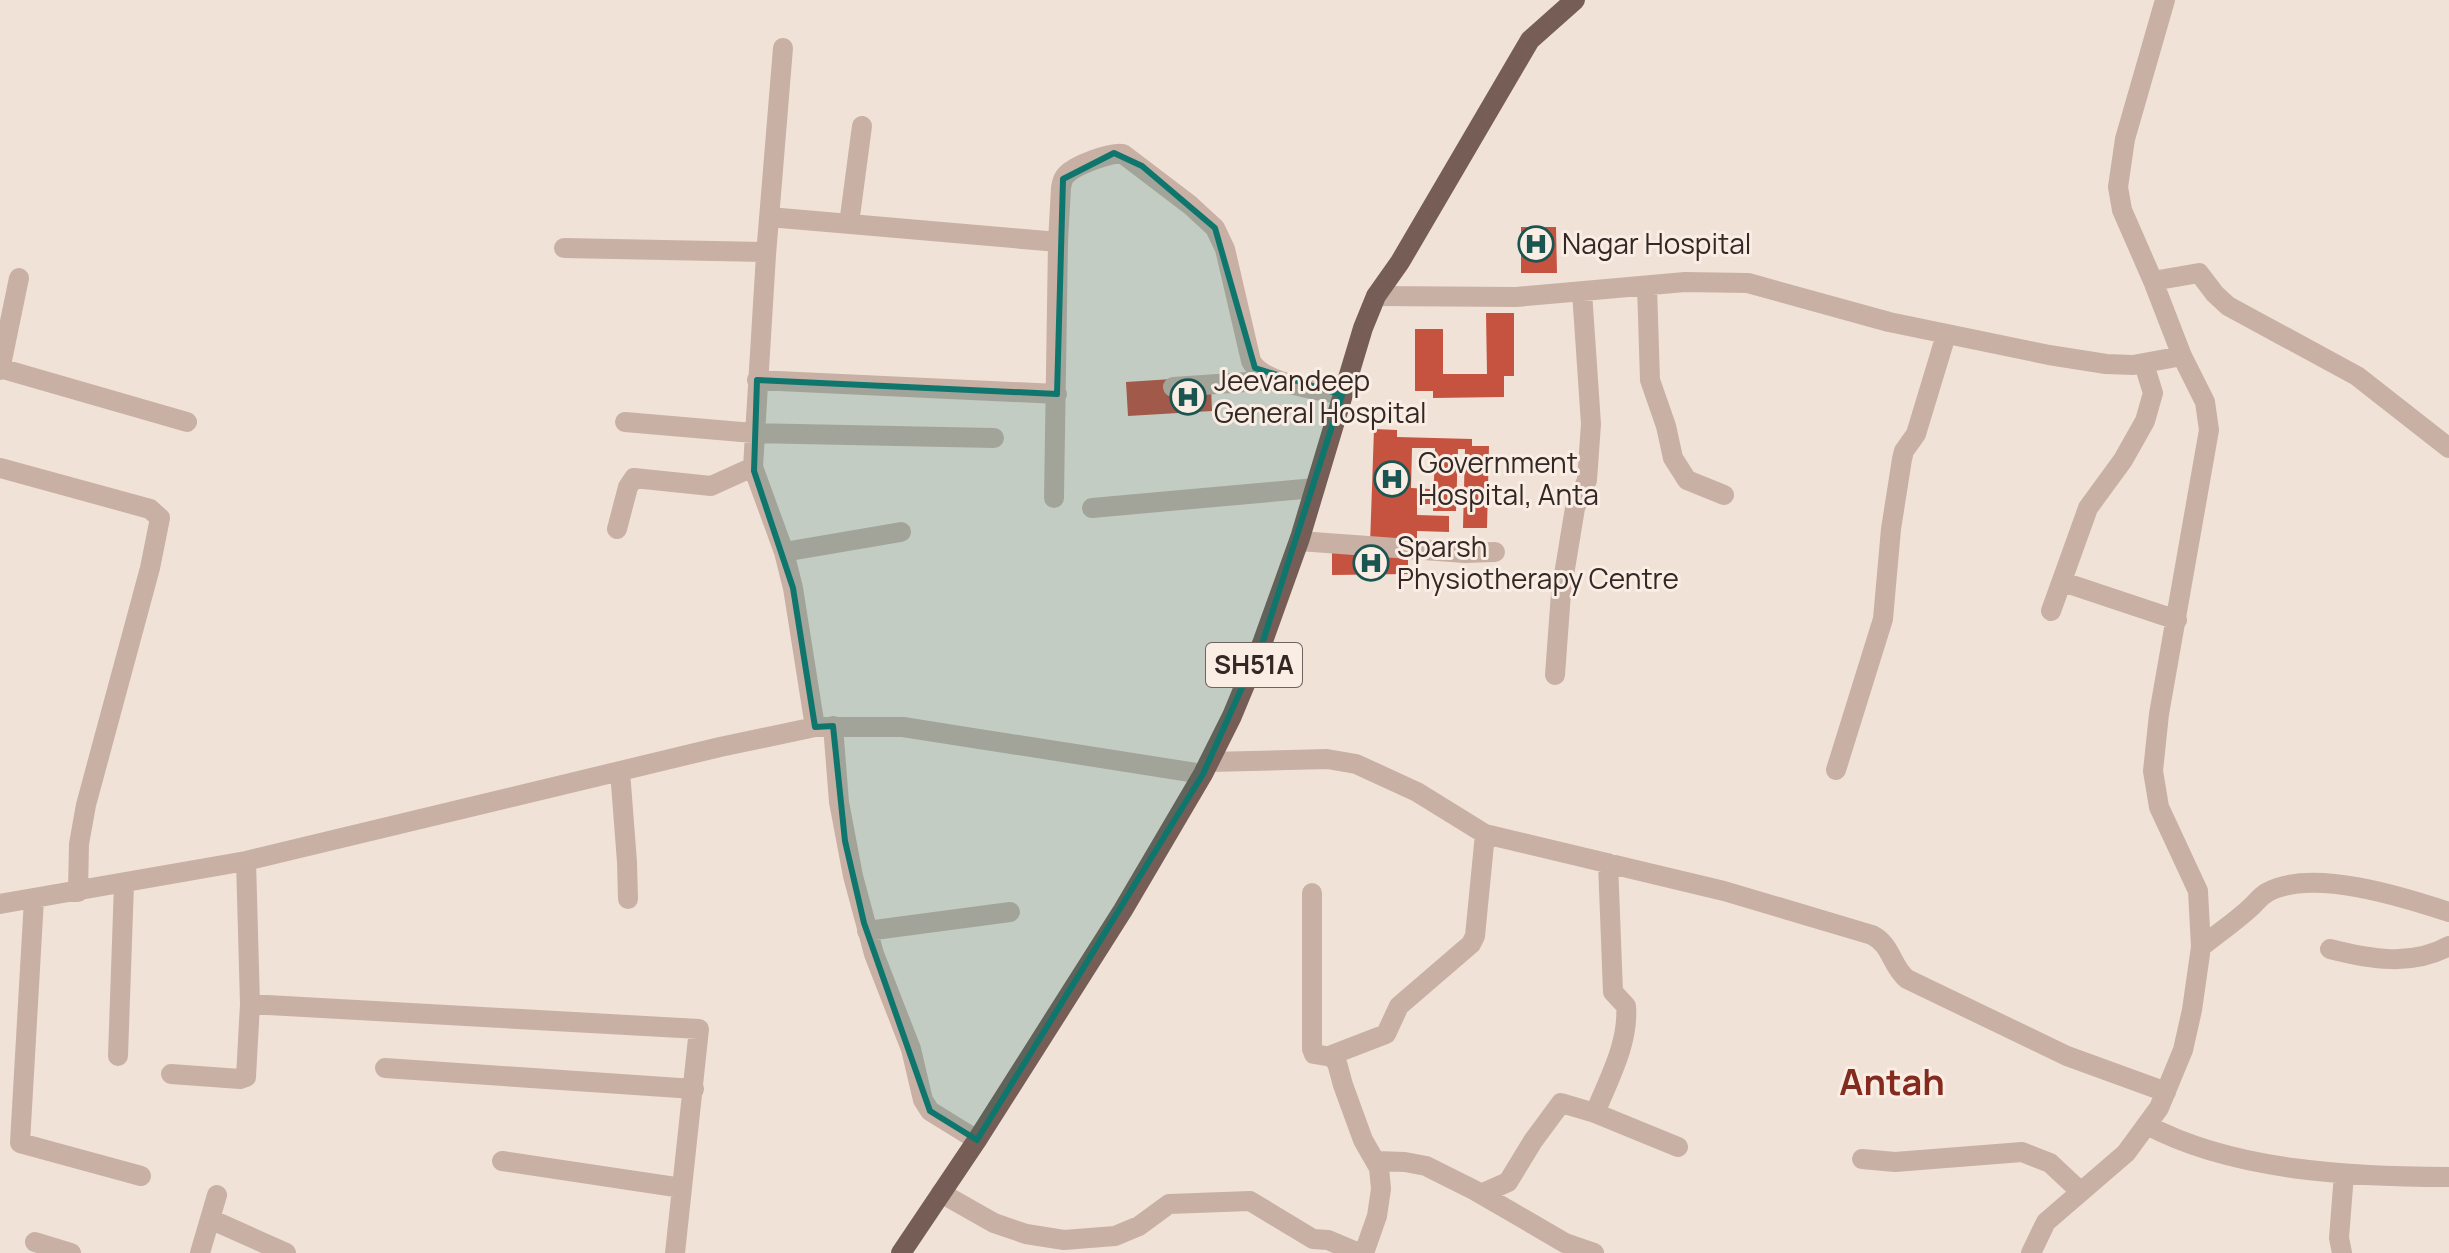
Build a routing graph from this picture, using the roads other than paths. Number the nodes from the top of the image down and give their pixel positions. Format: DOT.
graph roads {
  1 [pos="1575,0"];
  2 [pos="2165,0"];
  3 [pos="783,48"];
  4 [pos="862,126"];
  5 [pos="769,217"];
  6 [pos="849,224"];
  7 [pos="1058,242"];
  8 [pos="564,248"];
  9 [pos="766,252"];
  10 [pos="19,278"];
  11 [pos="2153,281"];
  12 [pos="1647,286"];
  13 [pos="1582,292"];
  14 [pos="1376,296"];
  15 [pos="1946,335"];
  16 [pos="2182,356"];
  17 [pos="2144,364"];
  18 [pos="0,369"];
  19 [pos="757,380"];
  20 [pos="1278,380"];
  21 [pos="1173,387"];
  22 [pos="1057,394"];
  23 [pos="1342,395"];
  24 [pos="187,422"];
  25 [pos="625,422"];
  26 [pos="753,433"];
  27 [pos="994,438"];
  28 [pos="2449,448"];
  29 [pos="753,467"];
  30 [pos="0,468"];
  31 [pos="1315,488"];
  32 [pos="1724,495"];
  33 [pos="1054,498"];
  34 [pos="1092,508"];
  35 [pos="617,529"];
  36 [pos="901,532"];
  37 [pos="1299,541"];
  38 [pos="784,552"];
  39 [pos="1495,552"];
  40 [pos="2063,582"];
  41 [pos="2051,611"];
  42 [pos="2177,620"];
  43 [pos="1555,675"];
  44 [pos="824,727"];
  45 [pos="1206,768"];
  46 [pos="1836,770"];
  47 [pos="620,771"];
  48 [pos="1485,834"];
  49 [pos="246,861"];
  50 [pos="1608,863"];
  51 [pos="124,884"];
  52 [pos="78,892"];
  53 [pos="1312,893"];
  54 [pos="34,899"];
  55 [pos="628,899"];
  56 [pos="0,904"];
  57 [pos="1010,912"];
  58 [pos="2449,912"];
  59 [pos="867,931"];
  60 [pos="2449,946"];
  61 [pos="2201,947"];
  62 [pos="2330,949"];
  63 [pos="250,1004"];
  64 [pos="118,1056"];
  65 [pos="1329,1056"];
  66 [pos="385,1068"];
  67 [pos="171,1074"];
  68 [pos="694,1089"];
  69 [pos="2166,1092"];
  70 [pos="1595,1113"];
  71 [pos="2147,1125"];
  72 [pos="977,1140"];
  73 [pos="1678,1147"];
  74 [pos="1862,1159"];
  75 [pos="502,1161"];
  76 [pos="1376,1161"];
  77 [pos="2344,1174"];
  78 [pos="141,1176"];
  79 [pos="2449,1177"];
  80 [pos="682,1188"];
  81 [pos="2081,1192"];
  82 [pos="941,1193"];
  83 [pos="1481,1194"];
  84 [pos="217,1195"];
  85 [pos="210,1219"];
  86 [pos="35,1242"];
  87 [pos="71,1253"];
  88 [pos="200,1253"];
  89 [pos="286,1253"];
  90 [pos="675,1253"];
  91 [pos="901,1253"];
  92 [pos="1362,1253"];
  93 [pos="1594,1253"];
  94 [pos="2031,1253"];
  95 [pos="2342,1253"];
  1 -- 14 [label="main road, SH51A"];
  2 -- 11 [label="street"];
  3 -- 5 [label="street"];
  4 -- 6 [label="street"];
  5 -- 6 [label="street"];
  5 -- 9 [label="street"];
  6 -- 7 [label="street"];
  7 -- 20 [label="street"];
  7 -- 22 [label="street"];
  8 -- 9 [label="street"];
  9 -- 19 [label="street"];
  10 -- 18 [label="street"];
  11 -- 16 [label="street"];
  11 -- 28 [label="street"];
  12 -- 13 [label="street"];
  12 -- 15 [label="street"];
  12 -- 32 [label="street"];
  13 -- 14 [label="street"];
  13 -- 43 [label="street"];
  14 -- 23 [label="main road, SH51A"];
  15 -- 17 [label="street"];
  15 -- 46 [label="street"];
  16 -- 17 [label="street"];
  16 -- 42 [label="street"];
  17 -- 40 [label="street"];
  18 -- 24 [label="street"];
  19 -- 22 [label="street"];
  19 -- 26 [label="street"];
  20 -- 21 [label="street"];
  20 -- 23 [label="street"];
  22 -- 33 [label="street"];
  23 -- 31 [label="main road, SH51A"];
  25 -- 26 [label="street"];
  26 -- 27 [label="street"];
  26 -- 29 [label="street"];
  29 -- 35 [label="street"];
  29 -- 38 [label="street"];
  30 -- 52 [label="street"];
  31 -- 34 [label="street"];
  31 -- 37 [label="main road, SH51A"];
  36 -- 38 [label="street"];
  37 -- 39 [label="street"];
  37 -- 45 [label="main road, SH51A"];
  38 -- 44 [label="street"];
  40 -- 41 [label="street"];
  40 -- 42 [label="street"];
  42 -- 61 [label="street"];
  44 -- 45 [label="street"];
  44 -- 47 [label="street"];
  44 -- 59 [label="street"];
  45 -- 48 [label="street"];
  45 -- 72 [label="main road, SH51A"];
  47 -- 49 [label="street"];
  47 -- 55 [label="street"];
  48 -- 50 [label="street"];
  48 -- 65 [label="street"];
  49 -- 51 [label="street"];
  49 -- 63 [label="street"];
  50 -- 69 [label="street"];
  50 -- 70 [label="street"];
  51 -- 52 [label="street"];
  51 -- 64 [label="street"];
  52 -- 54 [label="street"];
  53 -- 65 [label="street"];
  54 -- 56 [label="street"];
  54 -- 78 [label="street"];
  57 -- 59 [label="street"];
  58 -- 61 [label="street"];
  59 -- 72 [label="street"];
  60 -- 62 [label="street"];
  61 -- 69 [label="street"];
  63 -- 67 [label="street"];
  63 -- 68 [label="street"];
  65 -- 76 [label="street"];
  66 -- 68 [label="street"];
  68 -- 80 [label="street"];
  69 -- 71 [label="street"];
  70 -- 73 [label="street"];
  70 -- 83 [label="street"];
  71 -- 77 [label="street"];
  71 -- 81 [label="street"];
  72 -- 82 [label="main road, SH51A"];
  74 -- 81 [label="street"];
  75 -- 80 [label="street"];
  76 -- 83 [label="street"];
  76 -- 92 [label="street"];
  77 -- 79 [label="street"];
  77 -- 95 [label="street"];
  80 -- 90 [label="street"];
  81 -- 94 [label="street"];
  82 -- 91 [label="main road, SH51A"];
  82 -- 92 [label="street"];
  83 -- 93 [label="street"];
  84 -- 85 [label="street"];
  85 -- 88 [label="street"];
  85 -- 89 [label="street"];
  86 -- 87 [label="street"];
}
